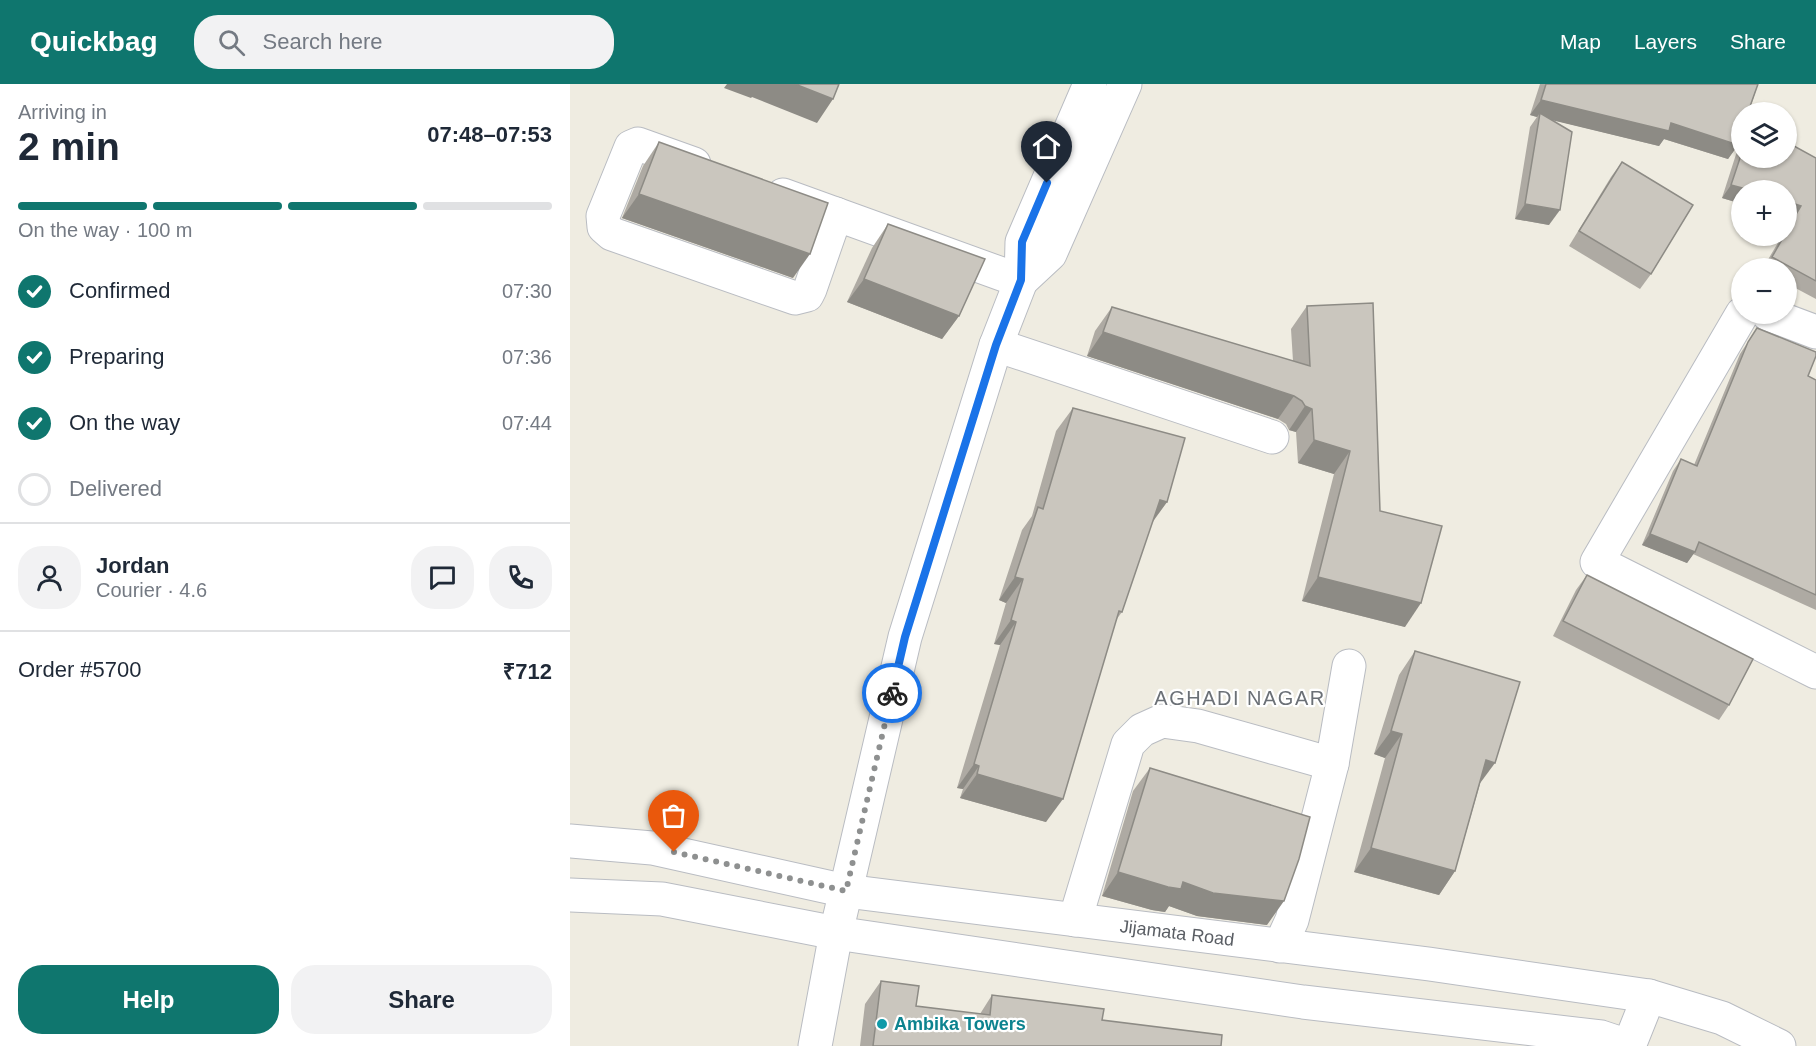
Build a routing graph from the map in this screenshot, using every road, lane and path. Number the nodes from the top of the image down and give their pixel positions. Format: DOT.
graph roads {
  1 [pos="1090,84"];
  2 [pos="1125,84"];
  3 [pos="717,172"];
  4 [pos="760,188"];
  5 [pos="836,214"];
  6 [pos="1021,280"];
  7 [pos="1736,324"];
  8 [pos="1795,324"];
  9 [pos="1816,332"];
  10 [pos="996,345"];
  11 [pos="1272,437"];
  12 [pos="1349,666"];
  13 [pos="1816,672"];
  14 [pos="1332,764"];
  15 [pos="570,841"];
  16 [pos="846,891"];
  17 [pos="570,895"];
  18 [pos="1075,920"];
  19 [pos="836,933"];
  20 [pos="1280,946"];
  21 [pos="1649,996"];
  22 [pos="816,1046"];
  23 [pos="1628,1046"];
  24 [pos="1779,1046"];
  1 -- 6 [label="street"];
  2 -- 6 [label="street"];
  3 -- 5 [label="street"];
  4 -- 5 [label="street"];
  5 -- 6 [label="street"];
  6 -- 10 [label="street"];
  7 -- 13 [label="street"];
  8 -- 9 [label="street"];
  10 -- 11 [label="street"];
  10 -- 16 [label="street"];
  12 -- 14 [label="street"];
  14 -- 18 [label="street"];
  14 -- 20 [label="street"];
  15 -- 16 [label="street, Jijamata Road"];
  16 -- 18 [label="street, Jijamata Road"];
  16 -- 19 [label="street"];
  17 -- 19 [label="street"];
  18 -- 20 [label="street, Jijamata Road"];
  19 -- 22 [label="street"];
  19 -- 23 [label="street"];
  20 -- 21 [label="street, Jijamata Road"];
  21 -- 23 [label="street"];
  21 -- 24 [label="street, Jijamata Road"];
}
